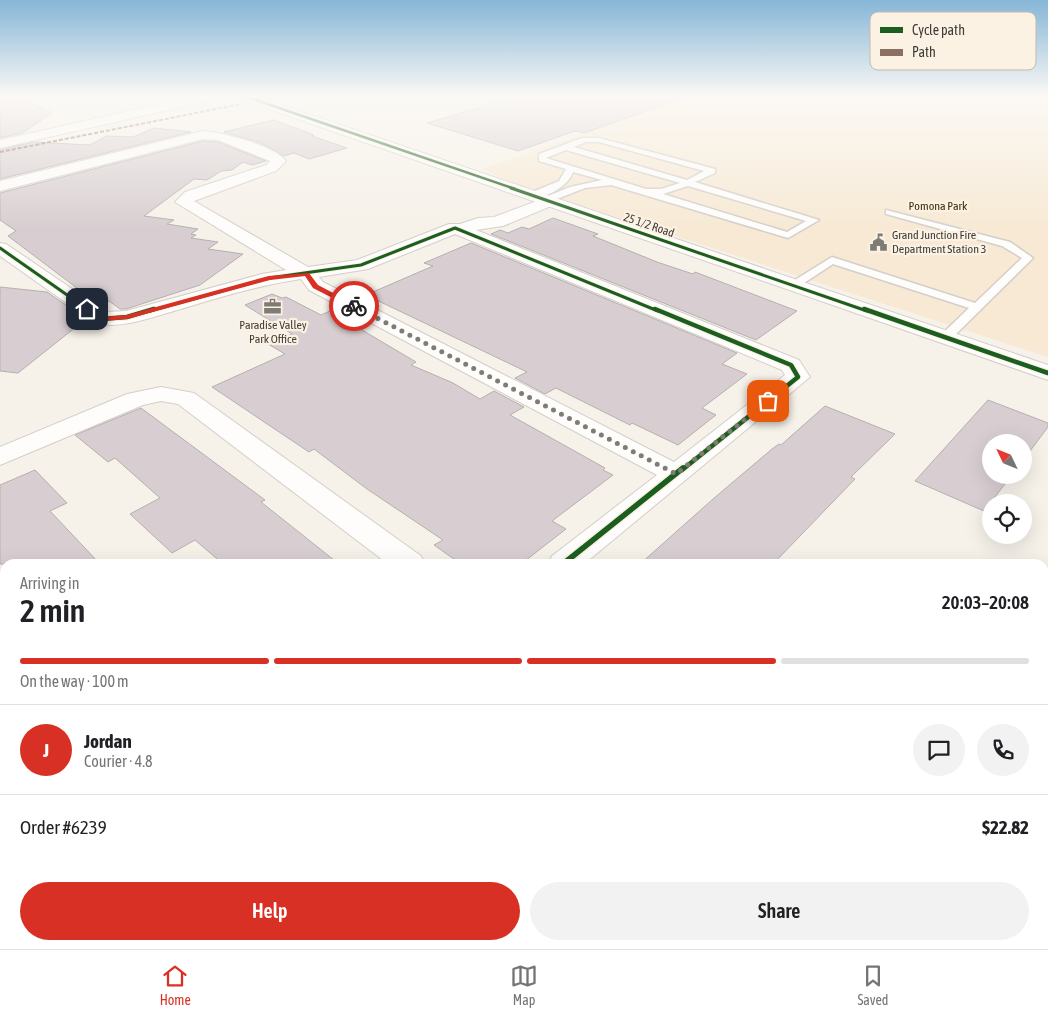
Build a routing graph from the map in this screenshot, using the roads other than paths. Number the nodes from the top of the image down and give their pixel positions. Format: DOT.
graph roads {
  1 [pos="16,140"];
  2 [pos="177,140"];
  3 [pos="230,140"];
  4 [pos="373,140"];
  5 [pos="584,140"];
  6 [pos="600,140"];
  7 [pos="0,144"];
  8 [pos="566,147"];
  9 [pos="570,168"];
  10 [pos="687,182"];
  11 [pos="619,184"];
  12 [pos="0,186"];
  13 [pos="653,192"];
  14 [pos="543,199"];
  15 [pos="889,212"];
  16 [pos="469,226"];
  17 [pos="0,248"];
  18 [pos="307,274"];
  19 [pos="794,285"];
  20 [pos="977,307"];
  21 [pos="946,337"];
  22 [pos="1048,372"];
  23 [pos="0,457"];
  24 [pos="676,474"];
  25 [pos="403,559"];
  26 [pos="569,559"];
  1 -- 7 [label="street"];
  2 -- 12 [label="street"];
  3 -- 18 [label="street"];
  4 -- 14 [label="street, 25 1/2 Road"];
  5 -- 8 [label="lane"];
  6 -- 10 [label="lane"];
  8 -- 9 [label="lane"];
  8 -- 10 [label="lane"];
  9 -- 11 [label="lane"];
  9 -- 14 [label="lane"];
  10 -- 13 [label="lane"];
  10 -- 13 [label="lane"];
  11 -- 13 [label="lane"];
  11 -- 14 [label="lane"];
  14 -- 16 [label="street"];
  14 -- 19 [label="street, 25 1/2 Road"];
  15 -- 20 [label="lane"];
  16 -- 18 [label="street"];
  16 -- 24 [label="street"];
  17 -- 18 [label="street"];
  18 -- 24 [label="street"];
  19 -- 20 [label="lane"];
  19 -- 21 [label="street, 25 1/2 Road"];
  20 -- 21 [label="lane"];
  21 -- 22 [label="street, 25 1/2 Road"];
  23 -- 25 [label="street"];
  24 -- 26 [label="street"];
}
